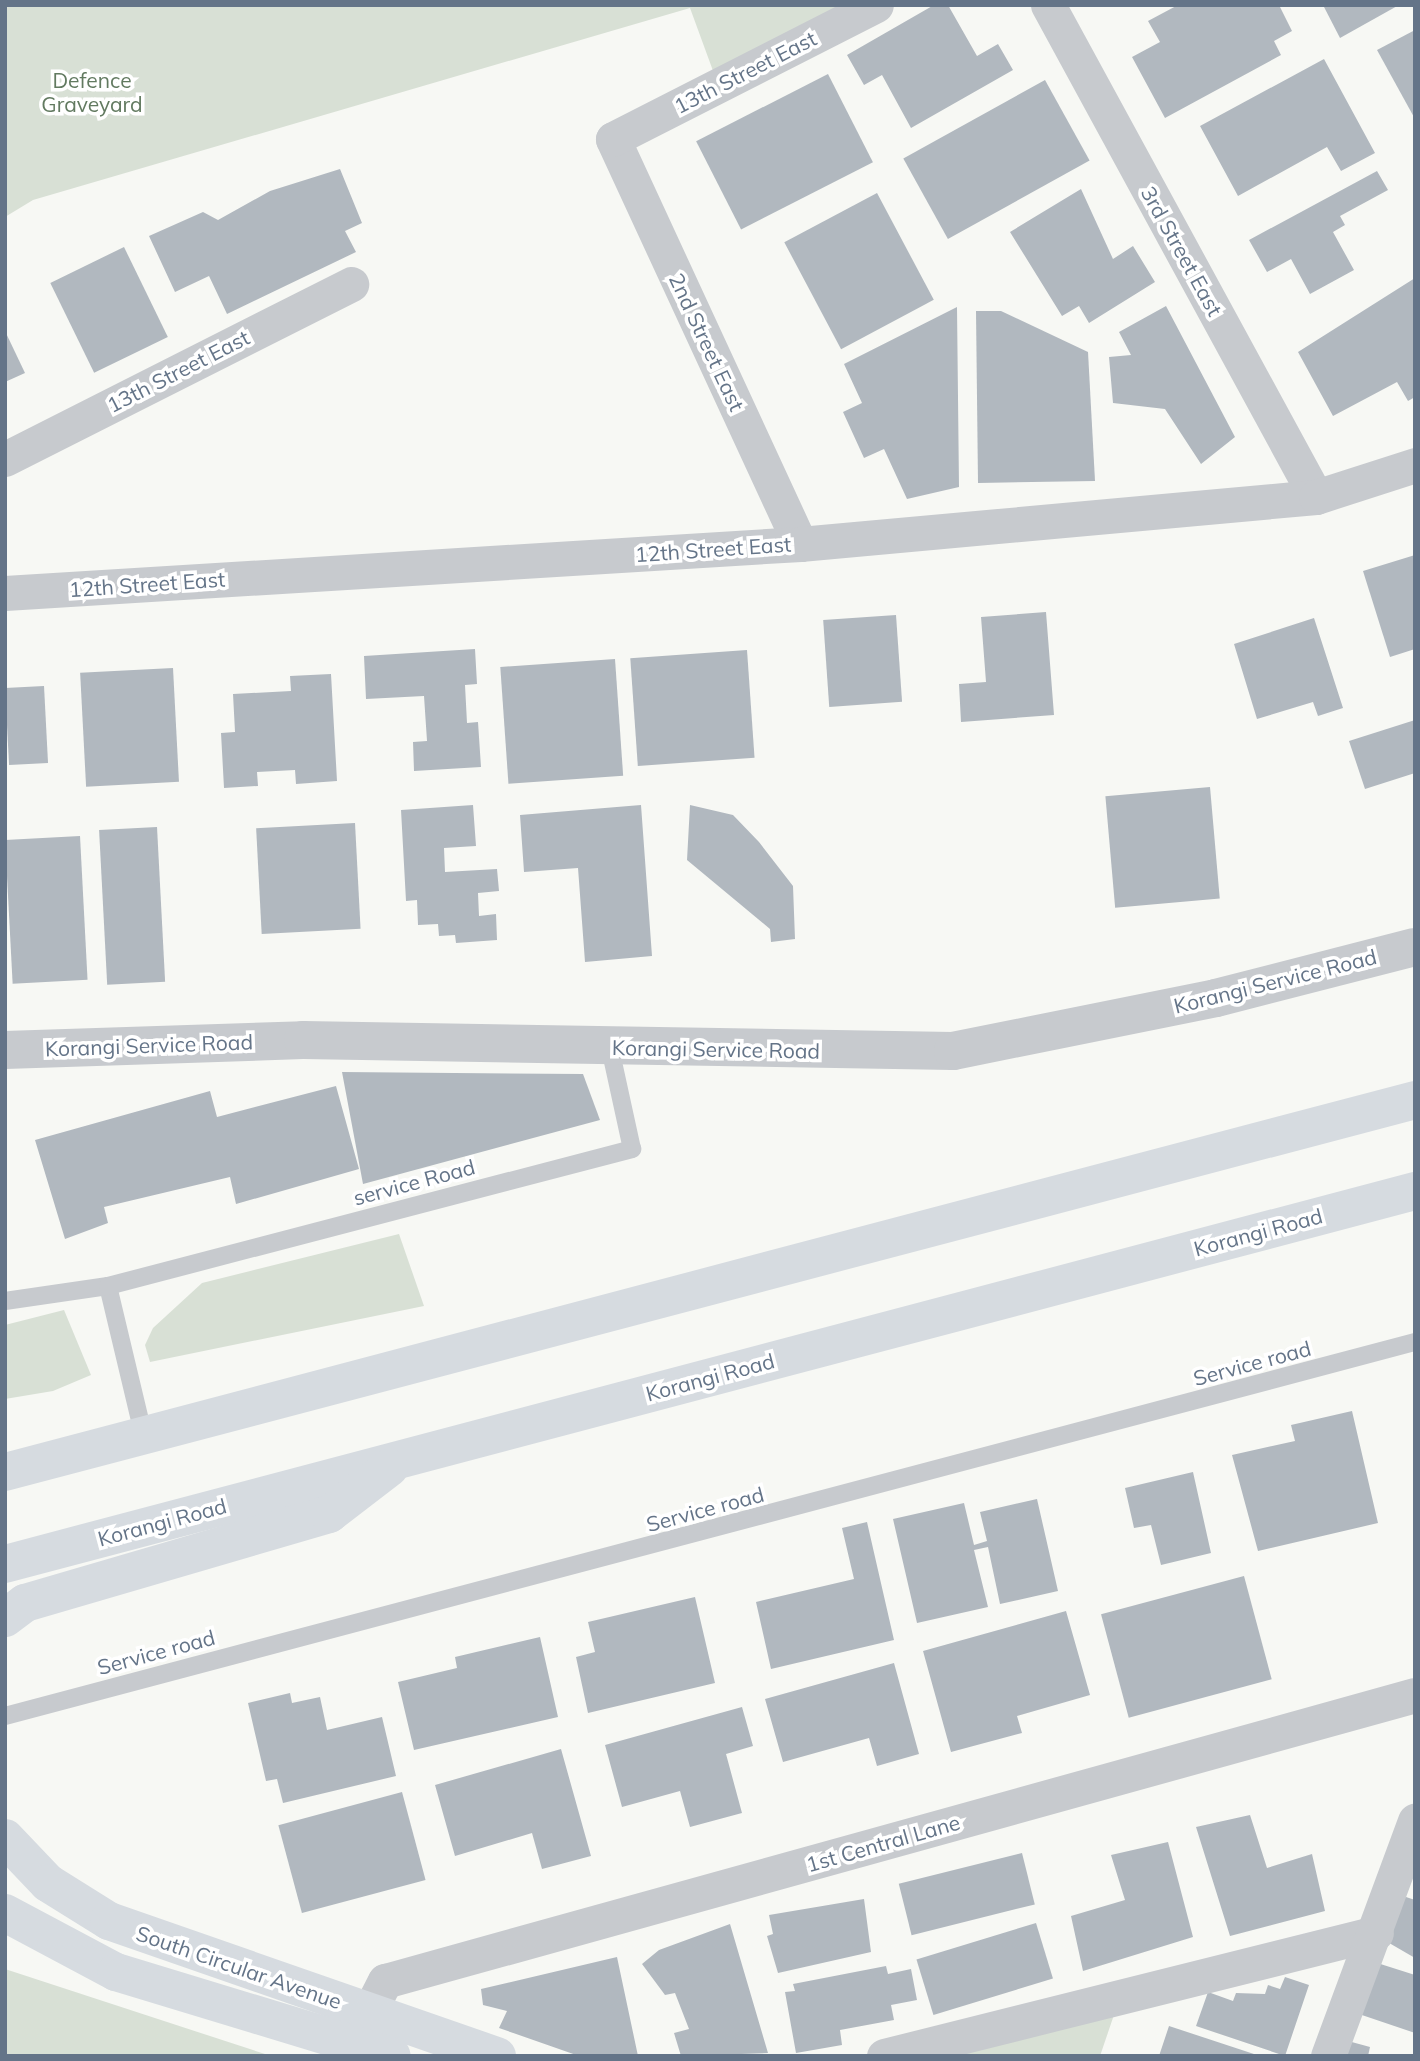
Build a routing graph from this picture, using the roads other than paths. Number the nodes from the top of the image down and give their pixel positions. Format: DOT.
graph roads {
  1 [pos="876,5"];
  2 [pos="1048,5"];
  3 [pos="613,139"];
  4 [pos="351,284"];
  5 [pos="5,459"];
  6 [pos="1415,465"];
  7 [pos="1316,497"];
  8 [pos="800,544"];
  9 [pos="5,593"];
  10 [pos="1415,947"];
  11 [pos="610,1048"];
  12 [pos="5,1050"];
  13 [pos="1415,1100"];
  14 [pos="1415,1191"];
  15 [pos="108,1286"];
  16 [pos="5,1301"];
  17 [pos="1415,1342"];
  18 [pos="143,1433"];
  19 [pos="5,1442"];
  20 [pos="62,1455"];
  21 [pos="401,1458"];
  22 [pos="5,1472"];
  23 [pos="5,1564"];
  24 [pos="5,1618"];
  25 [pos="1415,1695"];
  26 [pos="5,1716"];
  27 [pos="1415,1821"];
  28 [pos="5,1838"];
  29 [pos="7,1916"];
  30 [pos="1376,1933"];
  31 [pos="369,2012"];
  32 [pos="476,2053"];
  33 [pos="393,2056"];
  34 [pos="884,2056"];
  35 [pos="1328,2056"];
  1 -- 3 [label="street, 13th Street East"];
  2 -- 7 [label="street, 3rd Street East"];
  3 -- 8 [label="street, 2nd Street East"];
  4 -- 5 [label="street, 13th Street East"];
  6 -- 7 [label="street, 12th Street East"];
  7 -- 8 [label="street, 12th Street East"];
  8 -- 9 [label="street, 12th Street East"];
  10 -- 11 [label="street, Korangi Service Road"];
  11 -- 12 [label="street, Korangi Service Road"];
  11 -- 15 [label="lane, service Road"];
  13 -- 18 [label="main road"];
  14 -- 21 [label="main road, Korangi Road"];
  15 -- 16 [label="lane"];
  15 -- 18 [label="lane"];
  17 -- 26 [label="lane, Service road"];
  18 -- 20 [label="main road"];
  19 -- 20 [label="main road"];
  20 -- 22 [label="main road"];
  21 -- 23 [label="main road, Korangi Road"];
  21 -- 24 [label="main road"];
  25 -- 31 [label="street, 1st Central Lane"];
  27 -- 30 [label="street"];
  28 -- 31 [label="main road, South Circular Avenue"];
  29 -- 33 [label="main road, South Circular Avenue"];
  30 -- 34 [label="street"];
  30 -- 35 [label="street"];
  31 -- 32 [label="main road, South Circular Avenue"];
}
